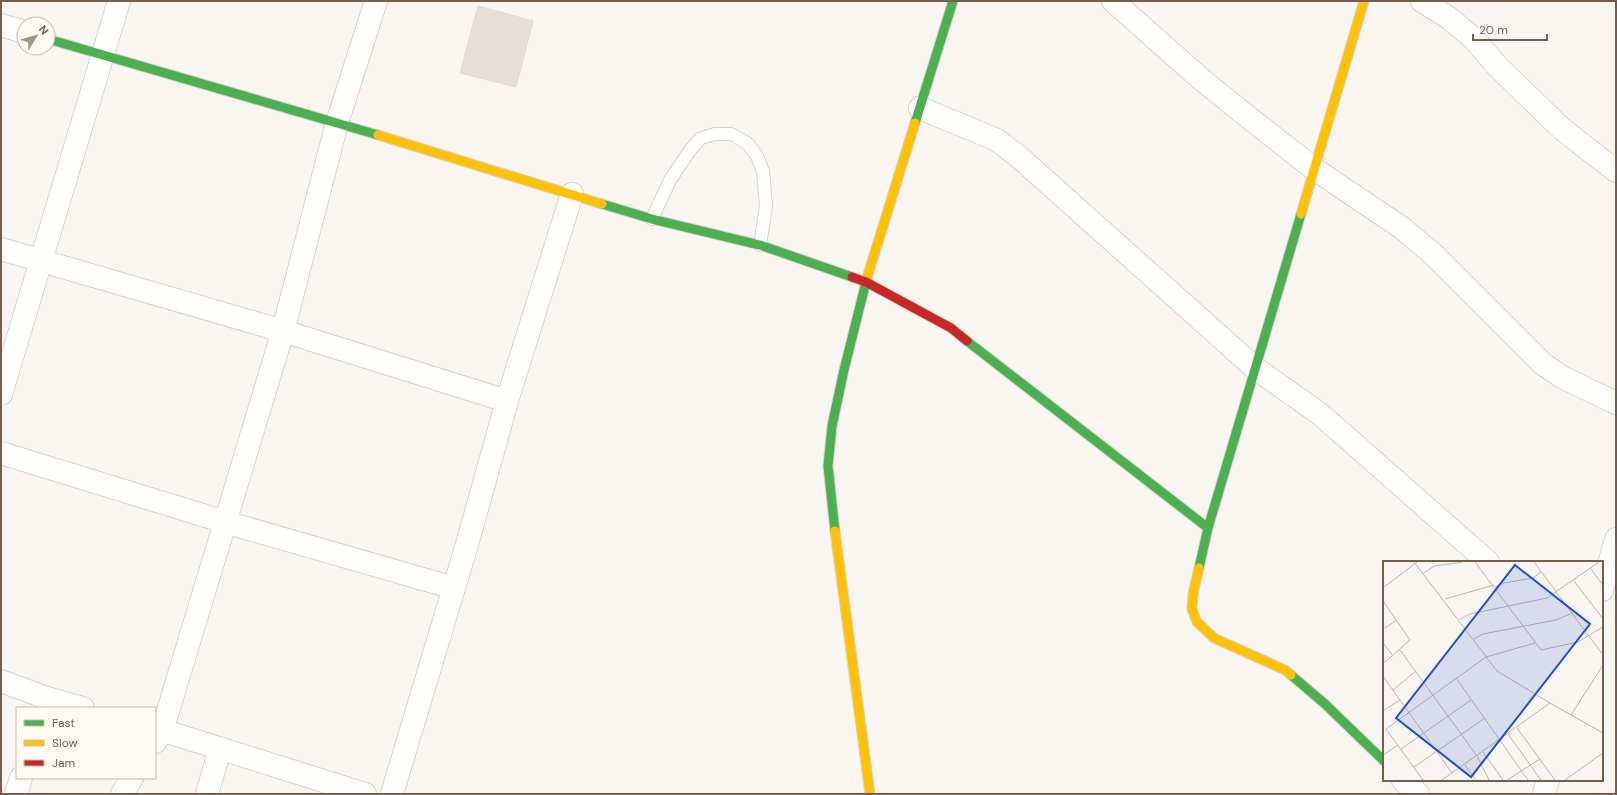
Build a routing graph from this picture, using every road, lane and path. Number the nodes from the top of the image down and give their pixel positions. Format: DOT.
graph roads {
  1 [pos="119,1"];
  2 [pos="376,1"];
  3 [pos="953,1"];
  4 [pos="1113,1"];
  5 [pos="1364,1"];
  6 [pos="1422,1"];
  7 [pos="1,25"];
  8 [pos="16,30"];
  9 [pos="56,41"];
  10 [pos="103,55"];
  11 [pos="920,108"];
  12 [pos="337,123"];
  13 [pos="1313,168"];
  14 [pos="1616,171"];
  15 [pos="572,194"];
  16 [pos="652,219"];
  17 [pos="760,245"];
  18 [pos="1,248"];
  19 [pos="42,261"];
  20 [pos="866,282"];
  21 [pos="284,331"];
  22 [pos="1255,368"];
  23 [pos="1,394"];
  24 [pos="507,401"];
  25 [pos="1616,403"];
  26 [pos="1,453"];
  27 [pos="225,522"];
  28 [pos="1208,528"];
  29 [pos="1616,539"];
  30 [pos="1487,561"];
  31 [pos="1603,586"];
  32 [pos="454,588"];
  33 [pos="1,681"];
  34 [pos="45,703"];
  35 [pos="75,707"];
  36 [pos="157,734"];
  37 [pos="220,749"];
  38 [pos="1383,760"];
  39 [pos="21,779"];
  40 [pos="131,779"];
  41 [pos="1404,781"];
  42 [pos="1548,781"];
  43 [pos="16,794"];
  44 [pos="122,794"];
  45 [pos="207,794"];
  46 [pos="365,794"];
  47 [pos="392,794"];
  48 [pos="870,794"];
  49 [pos="1418,794"];
  50 [pos="1544,794"];
  1 -- 10 [label="street"];
  2 -- 12 [label="street"];
  3 -- 11 [label="street"];
  4 -- 13 [label="street"];
  5 -- 13 [label="street"];
  6 -- 14 [label="street"];
  7 -- 8 [label="street"];
  9 -- 10 [label="street"];
  10 -- 12 [label="street"];
  10 -- 19 [label="street"];
  11 -- 20 [label="street"];
  11 -- 22 [label="street"];
  12 -- 15 [label="street"];
  12 -- 21 [label="street"];
  13 -- 22 [label="street"];
  13 -- 25 [label="street"];
  15 -- 16 [label="street"];
  15 -- 24 [label="street"];
  16 -- 17 [label="street"];
  16 -- 17 [label="lane"];
  17 -- 20 [label="street"];
  18 -- 19 [label="street"];
  19 -- 21 [label="street"];
  19 -- 23 [label="street"];
  20 -- 28 [label="street"];
  20 -- 48 [label="street"];
  21 -- 24 [label="street"];
  21 -- 27 [label="street"];
  22 -- 28 [label="street"];
  22 -- 30 [label="street"];
  24 -- 32 [label="street"];
  26 -- 27 [label="street"];
  27 -- 32 [label="street"];
  27 -- 36 [label="street"];
  28 -- 38 [label="street"];
  29 -- 31 [label="street"];
  32 -- 47 [label="street"];
  33 -- 34 [label="street"];
  34 -- 35 [label="street"];
  36 -- 37 [label="street"];
  37 -- 45 [label="street"];
  37 -- 46 [label="street"];
  39 -- 43 [label="street"];
  40 -- 44 [label="street"];
  41 -- 49 [label="street"];
  42 -- 50 [label="street"];
}
